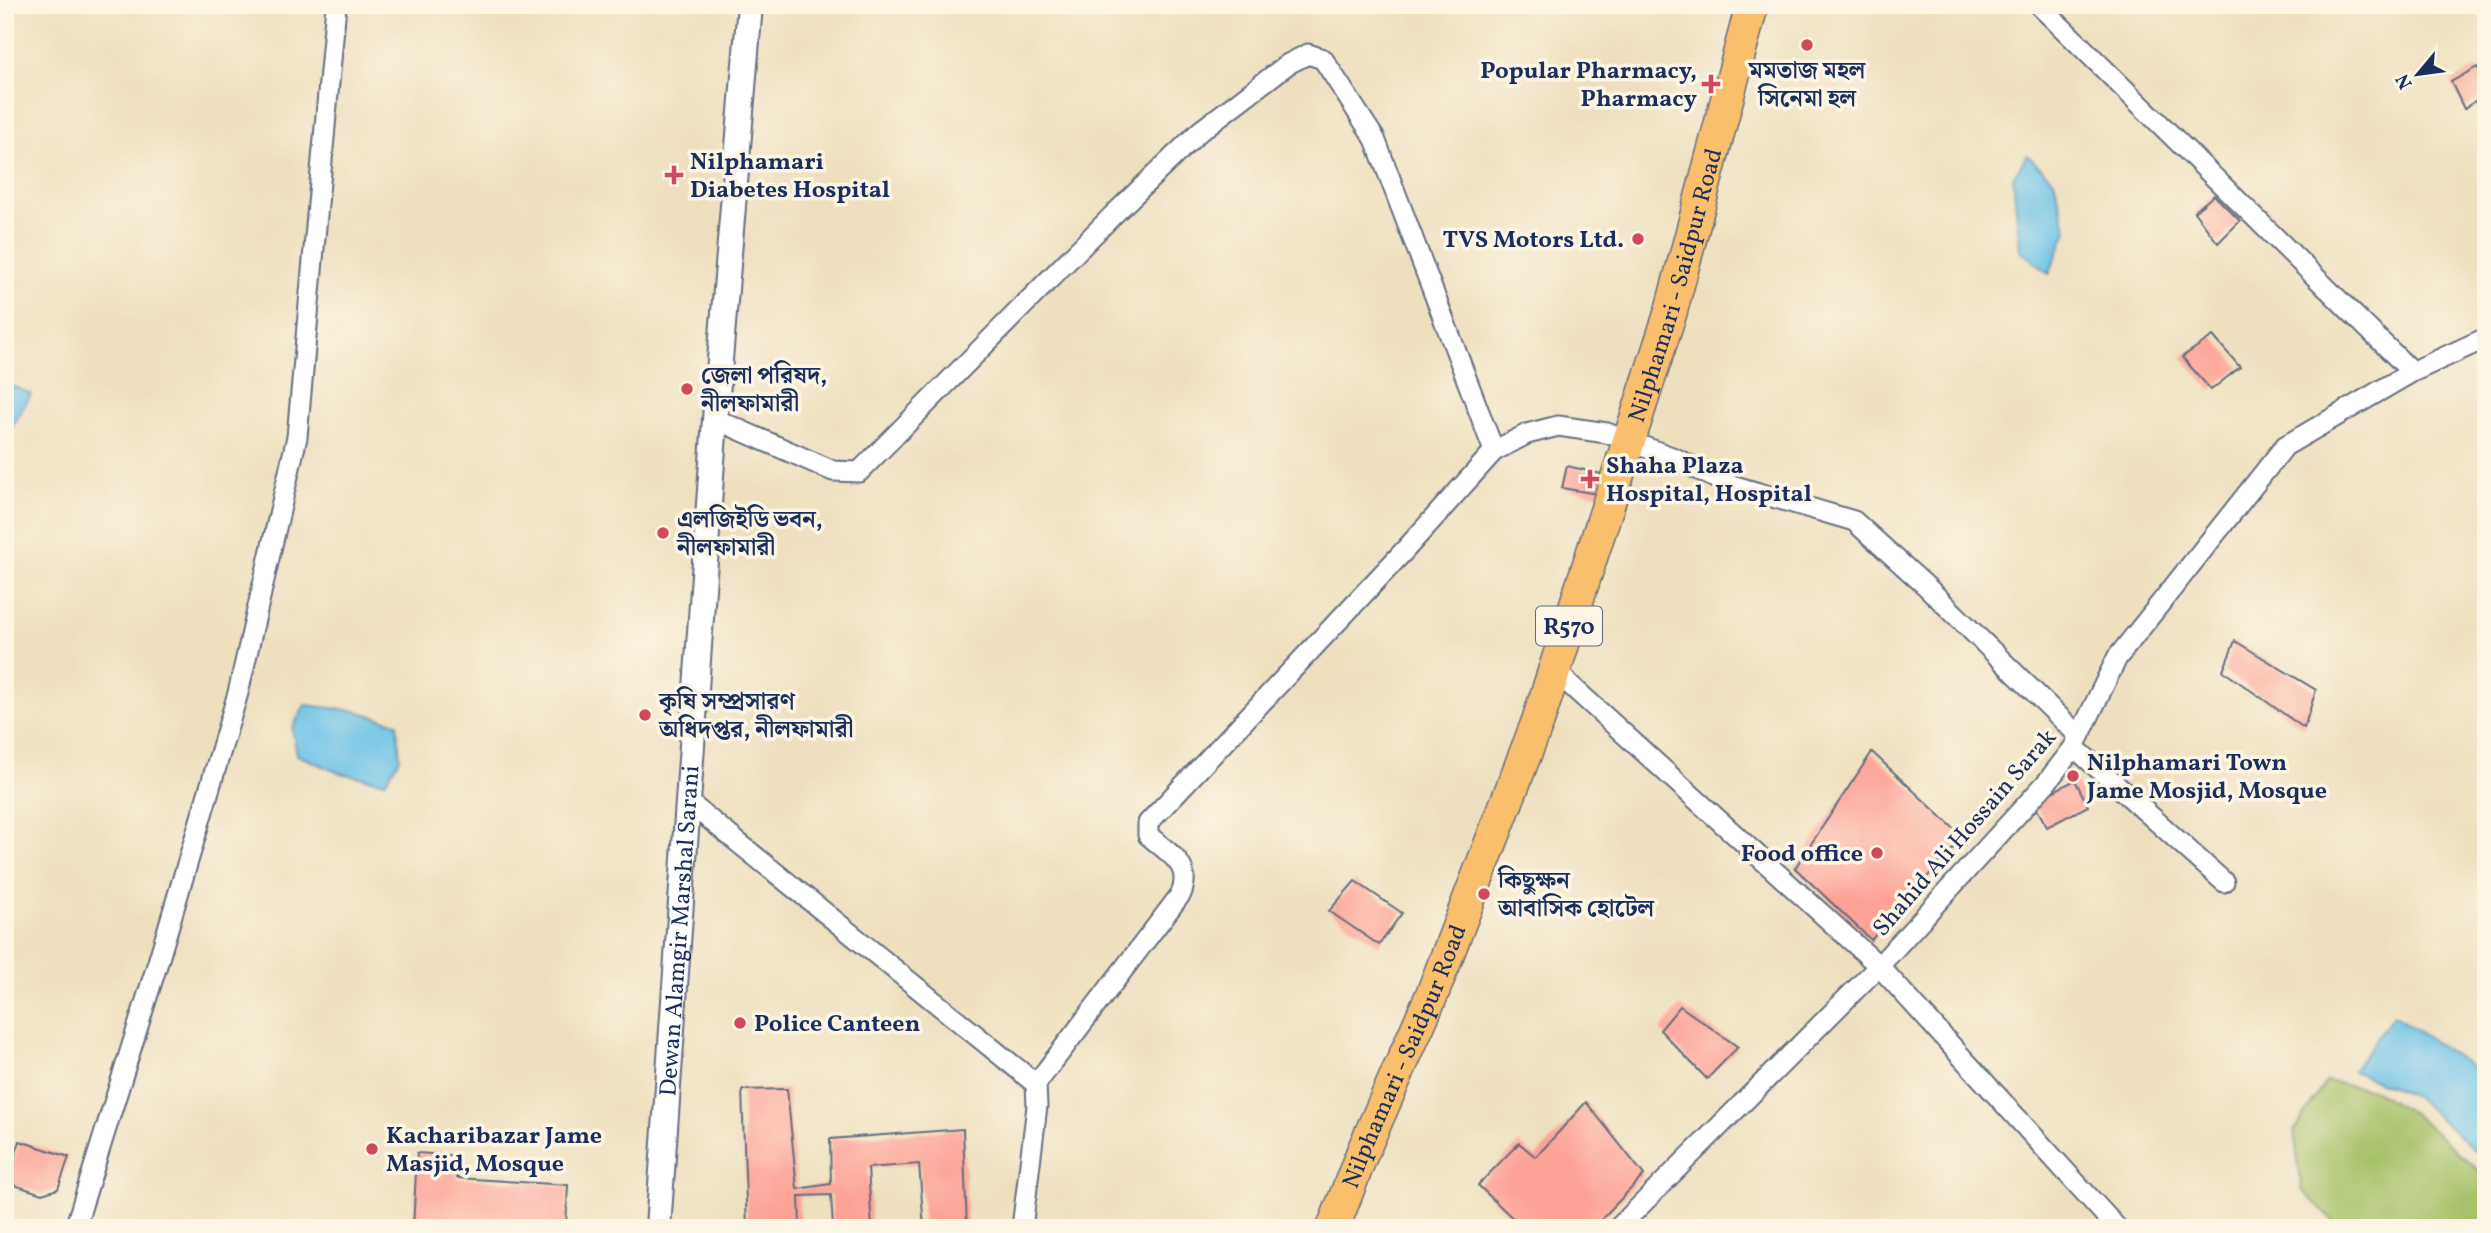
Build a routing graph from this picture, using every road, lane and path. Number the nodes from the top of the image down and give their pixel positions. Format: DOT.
graph roads {
  1 [pos="336,5"];
  2 [pos="750,5"];
  3 [pos="1752,5"];
  4 [pos="2039,5"];
  5 [pos="2486,338"];
  6 [pos="2412,372"];
  7 [pos="715,419"];
  8 [pos="1629,440"];
  9 [pos="1494,451"];
  10 [pos="1555,671"];
  11 [pos="2076,741"];
  12 [pos="687,801"];
  13 [pos="2224,882"];
  14 [pos="1879,967"];
  15 [pos="1036,1084"];
  16 [pos="75,1228"];
  17 [pos="658,1228"];
  18 [pos="1022,1228"];
  19 [pos="1333,1228"];
  20 [pos="1618,1228"];
  21 [pos="2117,1228"];
  1 -- 16 [label="street"];
  2 -- 7 [label="street, Dewan Alamgir Marshal Sarani"];
  3 -- 8 [label="main road, Nilphamari - Saidpur Road / R570"];
  4 -- 6 [label="street"];
  5 -- 6 [label="street, Shahid Ali Hossain Sarak"];
  6 -- 11 [label="street, Shahid Ali Hossain Sarak"];
  7 -- 9 [label="street"];
  7 -- 12 [label="street, Dewan Alamgir Marshal Sarani"];
  8 -- 9 [label="street"];
  8 -- 10 [label="main road, Nilphamari - Saidpur Road / R570"];
  8 -- 11 [label="street"];
  9 -- 15 [label="street"];
  10 -- 14 [label="street"];
  10 -- 19 [label="main road, Nilphamari - Saidpur Road / R570"];
  11 -- 13 [label="street"];
  11 -- 14 [label="street, Shahid Ali Hossain Sarak"];
  12 -- 15 [label="street"];
  12 -- 17 [label="street, Dewan Alamgir Marshal Sarani"];
  14 -- 20 [label="street, Shahid Ali Hossain Sarak"];
  14 -- 21 [label="street"];
  15 -- 18 [label="street"];
}
